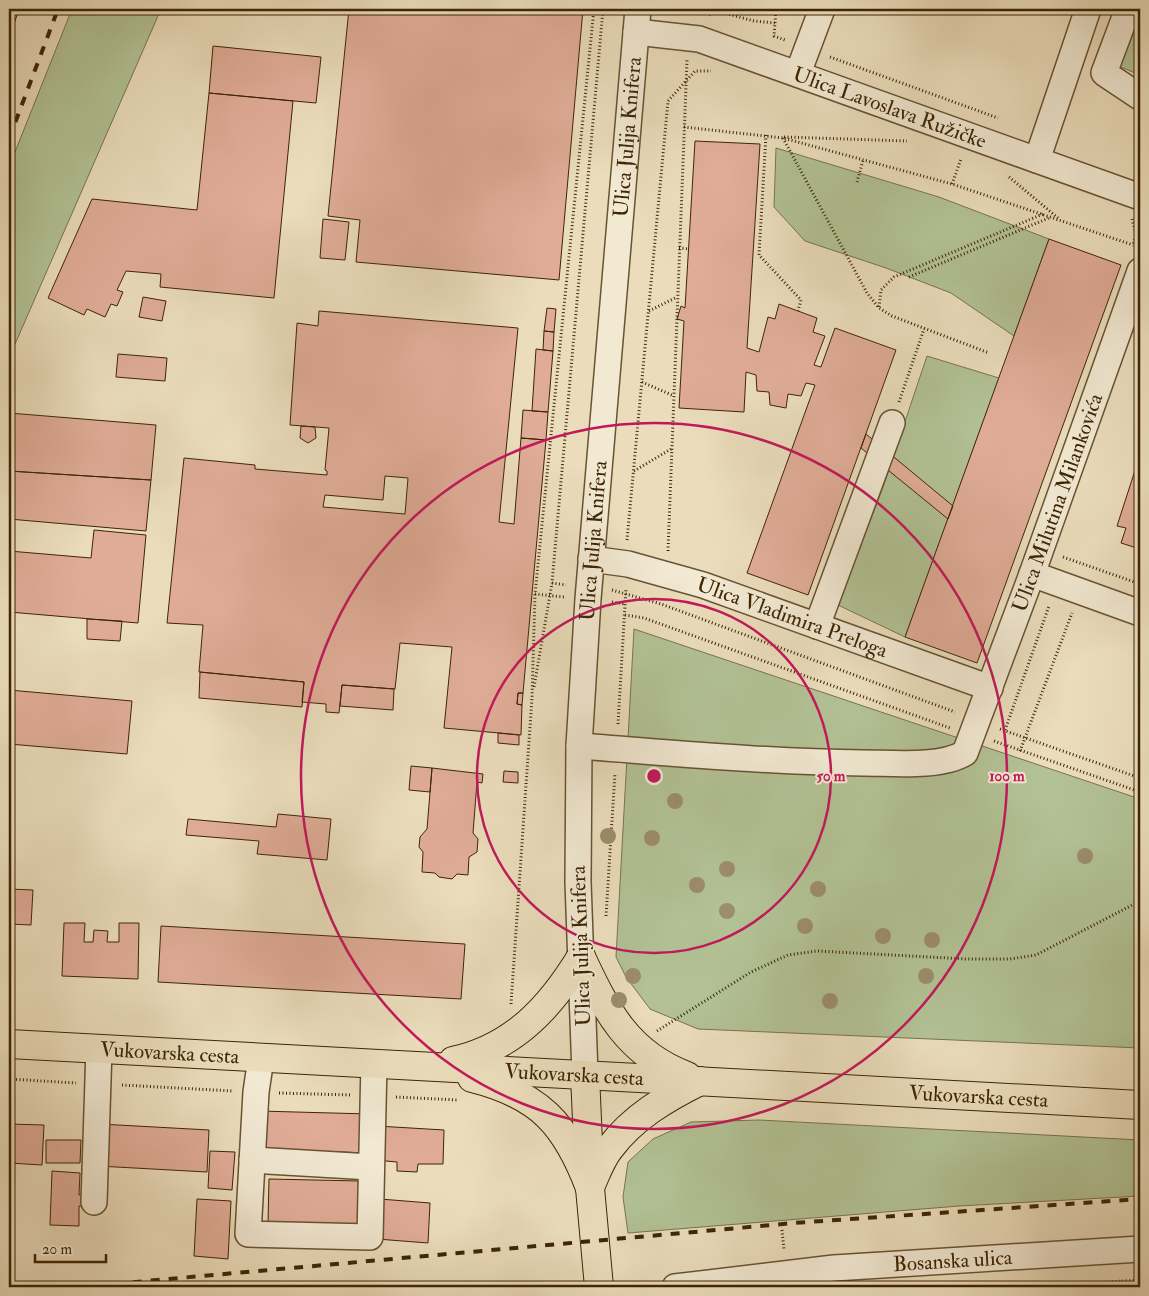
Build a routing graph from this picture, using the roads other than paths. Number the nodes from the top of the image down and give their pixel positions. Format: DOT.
graph roads {
  1 [pos="822,9"];
  2 [pos="1088,9"];
  3 [pos="1128,9"];
  4 [pos="637,20"];
  5 [pos="798,73"];
  6 [pos="1140,97"];
  7 [pos="1037,160"];
  8 [pos="1140,197"];
  9 [pos="1140,271"];
  10 [pos="892,423"];
  11 [pos="591,559"];
  12 [pos="1032,574"];
  13 [pos="1140,613"];
  14 [pos="817,626"];
  15 [pos="990,688"];
  16 [pos="579,746"];
  17 [pos="581,957"];
  18 [pos="9,1044"];
  19 [pos="99,1048"];
  20 [pos="261,1058"];
  21 [pos="374,1063"];
  22 [pos="430,1067"];
  23 [pos="585,1075"];
  24 [pos="700,1081"];
  25 [pos="1140,1105"];
  26 [pos="252,1160"];
  27 [pos="371,1167"];
  28 [pos="590,1188"];
  29 [pos="94,1202"];
  30 [pos="1140,1249"];
  31 [pos="599,1287"];
  32 [pos="675,1287"];
  1 -- 5 [label="street"];
  2 -- 7 [label="street"];
  3 -- 6 [label="street"];
  4 -- 5 [label="street, Ulica Lavoslava Ružičke"];
  4 -- 11 [label="street, Ulica Julija Knifera"];
  5 -- 7 [label="street, Ulica Lavoslava Ružičke"];
  7 -- 8 [label="street, Ulica Lavoslava Ružičke"];
  9 -- 12 [label="street, Ulica Milutina Milankovića"];
  10 -- 14 [label="street"];
  11 -- 14 [label="street, Ulica Vladimira Preloga"];
  11 -- 16 [label="street, Ulica Julija Knifera"];
  12 -- 13 [label="street"];
  12 -- 15 [label="street, Ulica Milutina Milankovića"];
  14 -- 15 [label="street, Ulica Vladimira Preloga"];
  15 -- 16 [label="street, Ulica Milutina Milankovića"];
  16 -- 17 [label="street, Ulica Julija Knifera"];
  17 -- 22 [label="main road"];
  17 -- 23 [label="street, Ulica Julija Knifera"];
  17 -- 24 [label="main road"];
  18 -- 19 [label="main road, Vukovarska cesta"];
  19 -- 20 [label="main road, Vukovarska cesta"];
  19 -- 29 [label="street"];
  20 -- 21 [label="main road, Vukovarska cesta"];
  20 -- 26 [label="street"];
  21 -- 22 [label="main road, Vukovarska cesta"];
  21 -- 27 [label="street"];
  22 -- 23 [label="main road, Vukovarska cesta"];
  22 -- 28 [label="main road"];
  23 -- 24 [label="main road, Vukovarska cesta"];
  23 -- 28 [label="main road"];
  24 -- 25 [label="main road, Vukovarska cesta"];
  24 -- 28 [label="main road"];
  26 -- 27 [label="street"];
  26 -- 27 [label="street"];
  28 -- 31 [label="main road"];
  30 -- 32 [label="street, Bosanska ulica"];
}
